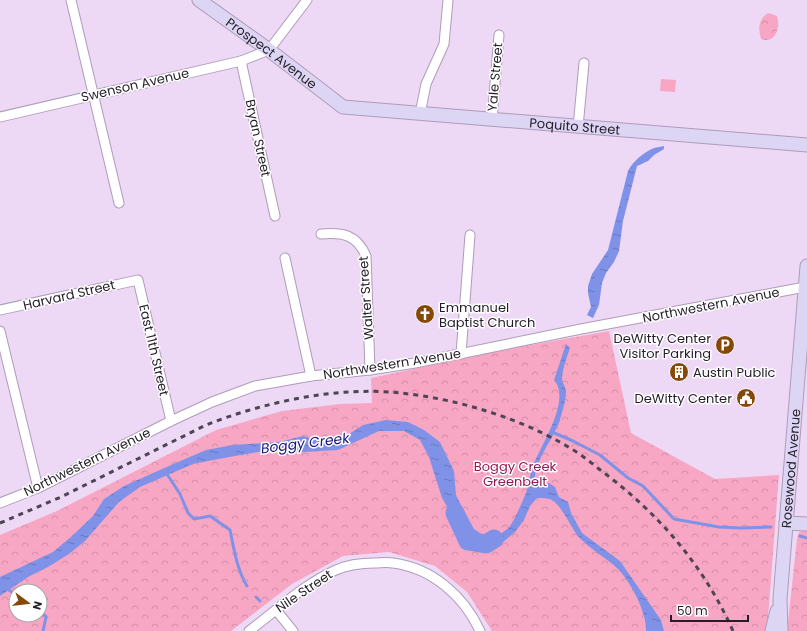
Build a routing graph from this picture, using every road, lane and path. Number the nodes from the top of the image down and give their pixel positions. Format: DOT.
graph roads {
  1 [pos="71,0"];
  2 [pos="199,0"];
  3 [pos="307,0"];
  4 [pos="448,0"];
  5 [pos="499,35"];
  6 [pos="269,50"];
  7 [pos="241,61"];
  8 [pos="584,63"];
  9 [pos="94,94"];
  10 [pos="343,108"];
  11 [pos="420,114"];
  12 [pos="0,117"];
  13 [pos="492,120"];
  14 [pos="578,127"];
  15 [pos="807,146"];
  16 [pos="119,203"];
  17 [pos="275,216"];
  18 [pos="321,234"];
  19 [pos="470,235"];
  20 [pos="285,258"];
  21 [pos="807,266"];
  22 [pos="138,280"];
  23 [pos="805,287"];
  24 [pos="0,310"];
  25 [pos="0,331"];
  26 [pos="461,354"];
  27 [pos="370,370"];
  28 [pos="803,373"];
  29 [pos="311,376"];
  30 [pos="171,421"];
  31 [pos="38,488"];
  32 [pos="0,503"];
  33 [pos="786,522"];
  34 [pos="807,524"];
  35 [pos="780,599"];
  36 [pos="276,610"];
  37 [pos="249,631"];
  38 [pos="293,631"];
  39 [pos="480,631"];
  40 [pos="772,631"];
  41 [pos="781,631"];
  1 -- 9 [label="street"];
  2 -- 6 [label="street, Prospect Avenue"];
  3 -- 6 [label="street"];
  4 -- 11 [label="street"];
  5 -- 13 [label="street, Yale Street"];
  6 -- 7 [label="street, Swenson Avenue"];
  6 -- 10 [label="street, Prospect Avenue"];
  7 -- 9 [label="street, Swenson Avenue"];
  7 -- 17 [label="street, Bryan Street"];
  8 -- 14 [label="street"];
  9 -- 12 [label="street, Swenson Avenue"];
  9 -- 16 [label="street"];
  10 -- 11 [label="street, Poquito Street"];
  11 -- 13 [label="street, Poquito Street"];
  13 -- 14 [label="street, Poquito Street"];
  14 -- 15 [label="street, Poquito Street"];
  18 -- 27 [label="street, Walter Street"];
  19 -- 26 [label="street"];
  20 -- 29 [label="street"];
  21 -- 23 [label="street, Rosewood Avenue"];
  22 -- 24 [label="street, Harvard Street"];
  22 -- 30 [label="street, East 11th Street"];
  23 -- 26 [label="street, Northwestern Avenue"];
  23 -- 28 [label="street, Rosewood Avenue"];
  25 -- 31 [label="street"];
  26 -- 27 [label="street, Northwestern Avenue"];
  27 -- 29 [label="street, Northwestern Avenue"];
  28 -- 33 [label="street, Rosewood Avenue"];
  29 -- 30 [label="street, Northwestern Avenue"];
  30 -- 31 [label="street, Northwestern Avenue"];
  31 -- 32 [label="street, Northwestern Avenue"];
  33 -- 34 [label="street"];
  33 -- 35 [label="street, Rosewood Avenue"];
  35 -- 40 [label="street, Rosewood Avenue"];
  35 -- 41 [label="street, Rosewood Avenue"];
  36 -- 37 [label="street, Nile Street"];
  36 -- 38 [label="street"];
  36 -- 39 [label="street, Nile Street"];
}
